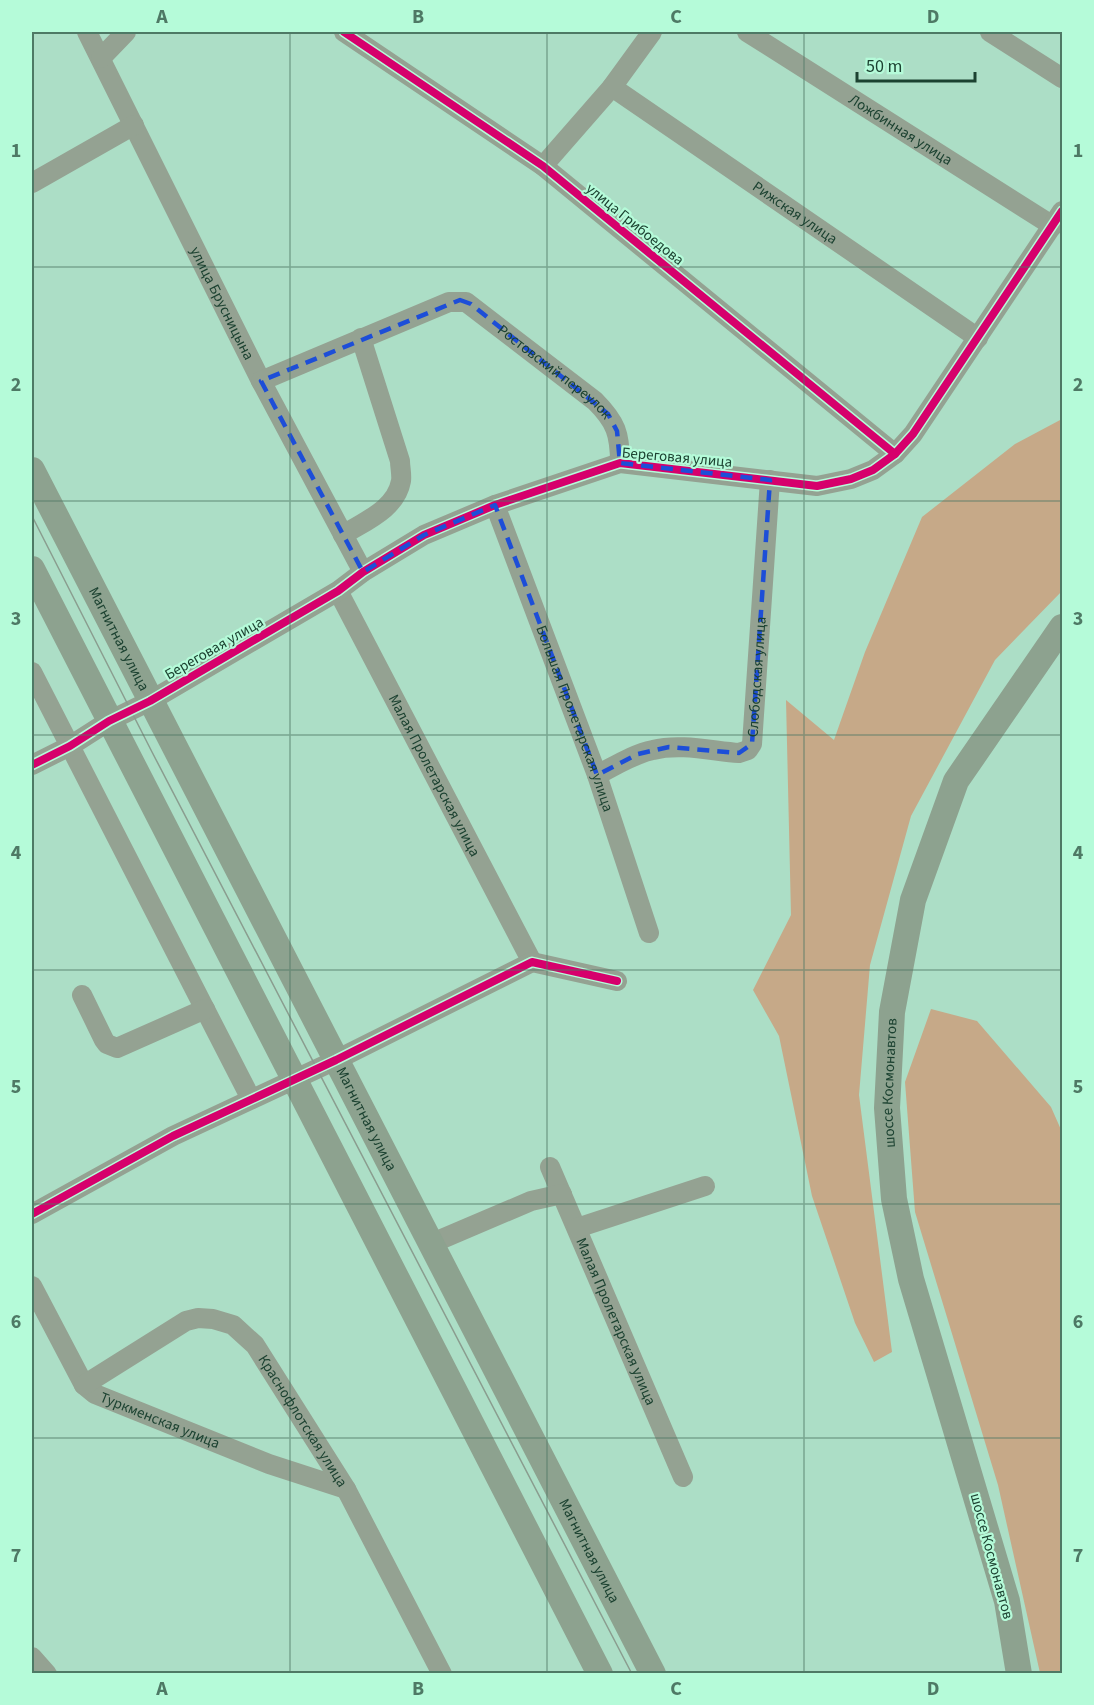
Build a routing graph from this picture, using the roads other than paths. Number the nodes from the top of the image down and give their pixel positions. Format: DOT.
graph roads {
  1 [pos="87,32"];
  2 [pos="126,32"];
  3 [pos="345,32"];
  4 [pos="652,32"];
  5 [pos="747,32"];
  6 [pos="990,32"];
  7 [pos="101,58"];
  8 [pos="1062,78"];
  9 [pos="612,87"];
  10 [pos="134,125"];
  11 [pos="543,166"];
  12 [pos="32,183"];
  13 [pos="1058,218"];
  14 [pos="360,338"];
  15 [pos="978,338"];
  16 [pos="261,381"];
  17 [pos="895,454"];
  18 [pos="620,463"];
  19 [pos="32,470"];
  20 [pos="770,480"];
  21 [pos="495,505"];
  22 [pos="343,535"];
  23 [pos="32,569"];
  24 [pos="363,572"];
  25 [pos="338,591"];
  26 [pos="1062,627"];
  27 [pos="32,672"];
  28 [pos="150,701"];
  29 [pos="109,721"];
  30 [pos="70,746"];
  31 [pos="32,765"];
  32 [pos="597,775"];
  33 [pos="649,933"];
  34 [pos="532,962"];
  35 [pos="617,981"];
  36 [pos="82,995"];
  37 [pos="205,1009"];
  38 [pos="336,1060"];
  39 [pos="294,1079"];
  40 [pos="251,1099"];
  41 [pos="550,1167"];
  42 [pos="705,1186"];
  43 [pos="562,1194"];
  44 [pos="32,1214"];
  45 [pos="577,1228"];
  46 [pos="430,1244"];
  47 [pos="32,1286"];
  48 [pos="84,1385"];
  49 [pos="683,1477"];
  50 [pos="346,1489"];
  51 [pos="32,1658"];
  52 [pos="47,1674"];
  53 [pos="442,1674"];
  54 [pos="600,1674"];
  55 [pos="654,1674"];
  56 [pos="1019,1674"];
  1 -- 7 [label="street, улица Брусницына"];
  2 -- 7 [label="street"];
  3 -- 11 [label="street, улица Грибоедова"];
  4 -- 9 [label="street"];
  5 -- 13 [label="street, Ложбинная улица"];
  6 -- 8 [label="street"];
  7 -- 10 [label="street, улица Брусницына"];
  9 -- 11 [label="street"];
  9 -- 15 [label="street, Рижская улица"];
  10 -- 12 [label="street"];
  10 -- 16 [label="street, улица Брусницына"];
  11 -- 17 [label="street, улица Грибоедова"];
  13 -- 15 [label="street, Береговая улица"];
  14 -- 16 [label="street"];
  14 -- 18 [label="street, Ростовский переулок"];
  14 -- 22 [label="street"];
  15 -- 17 [label="street, Береговая улица"];
  16 -- 22 [label="street, улица Брусницына"];
  17 -- 20 [label="street, Береговая улица"];
  18 -- 20 [label="street, Береговая улица"];
  18 -- 21 [label="street, Береговая улица"];
  19 -- 28 [label="main road, Магнитная улица"];
  20 -- 32 [label="street, Слободская улица"];
  21 -- 24 [label="street, Береговая улица"];
  21 -- 32 [label="street, Большая Пролетарская улица"];
  22 -- 24 [label="street, улица Брусницына"];
  23 -- 29 [label="main road"];
  24 -- 25 [label="street, Береговая улица"];
  25 -- 28 [label="street, Береговая улица"];
  25 -- 34 [label="street, Малая Пролетарская улица"];
  26 -- 56 [label="main road, шоссе Космонавтов"];
  27 -- 30 [label="street"];
  28 -- 29 [label="street, Береговая улица"];
  28 -- 38 [label="main road, Магнитная улица"];
  29 -- 30 [label="street, Береговая улица"];
  29 -- 39 [label="main road"];
  30 -- 31 [label="street, Береговая улица"];
  30 -- 37 [label="street"];
  32 -- 33 [label="street, Большая Пролетарская улица"];
  34 -- 35 [label="street"];
  34 -- 38 [label="street"];
  36 -- 37 [label="street"];
  37 -- 40 [label="street"];
  38 -- 39 [label="street"];
  38 -- 46 [label="main road, Магнитная улица"];
  39 -- 40 [label="street"];
  39 -- 54 [label="main road"];
  40 -- 44 [label="street"];
  41 -- 43 [label="street, Малая Пролетарская улица"];
  42 -- 45 [label="street"];
  43 -- 45 [label="street, Малая Пролетарская улица"];
  43 -- 46 [label="street"];
  45 -- 49 [label="street, Малая Пролетарская улица"];
  46 -- 55 [label="main road, Магнитная улица"];
  47 -- 48 [label="street, Туркменская улица"];
  48 -- 50 [label="street, Туркменская улица"];
  48 -- 50 [label="street, Краснофлотская улица"];
  50 -- 53 [label="street, Краснофлотская улица"];
  51 -- 52 [label="street"];
}
